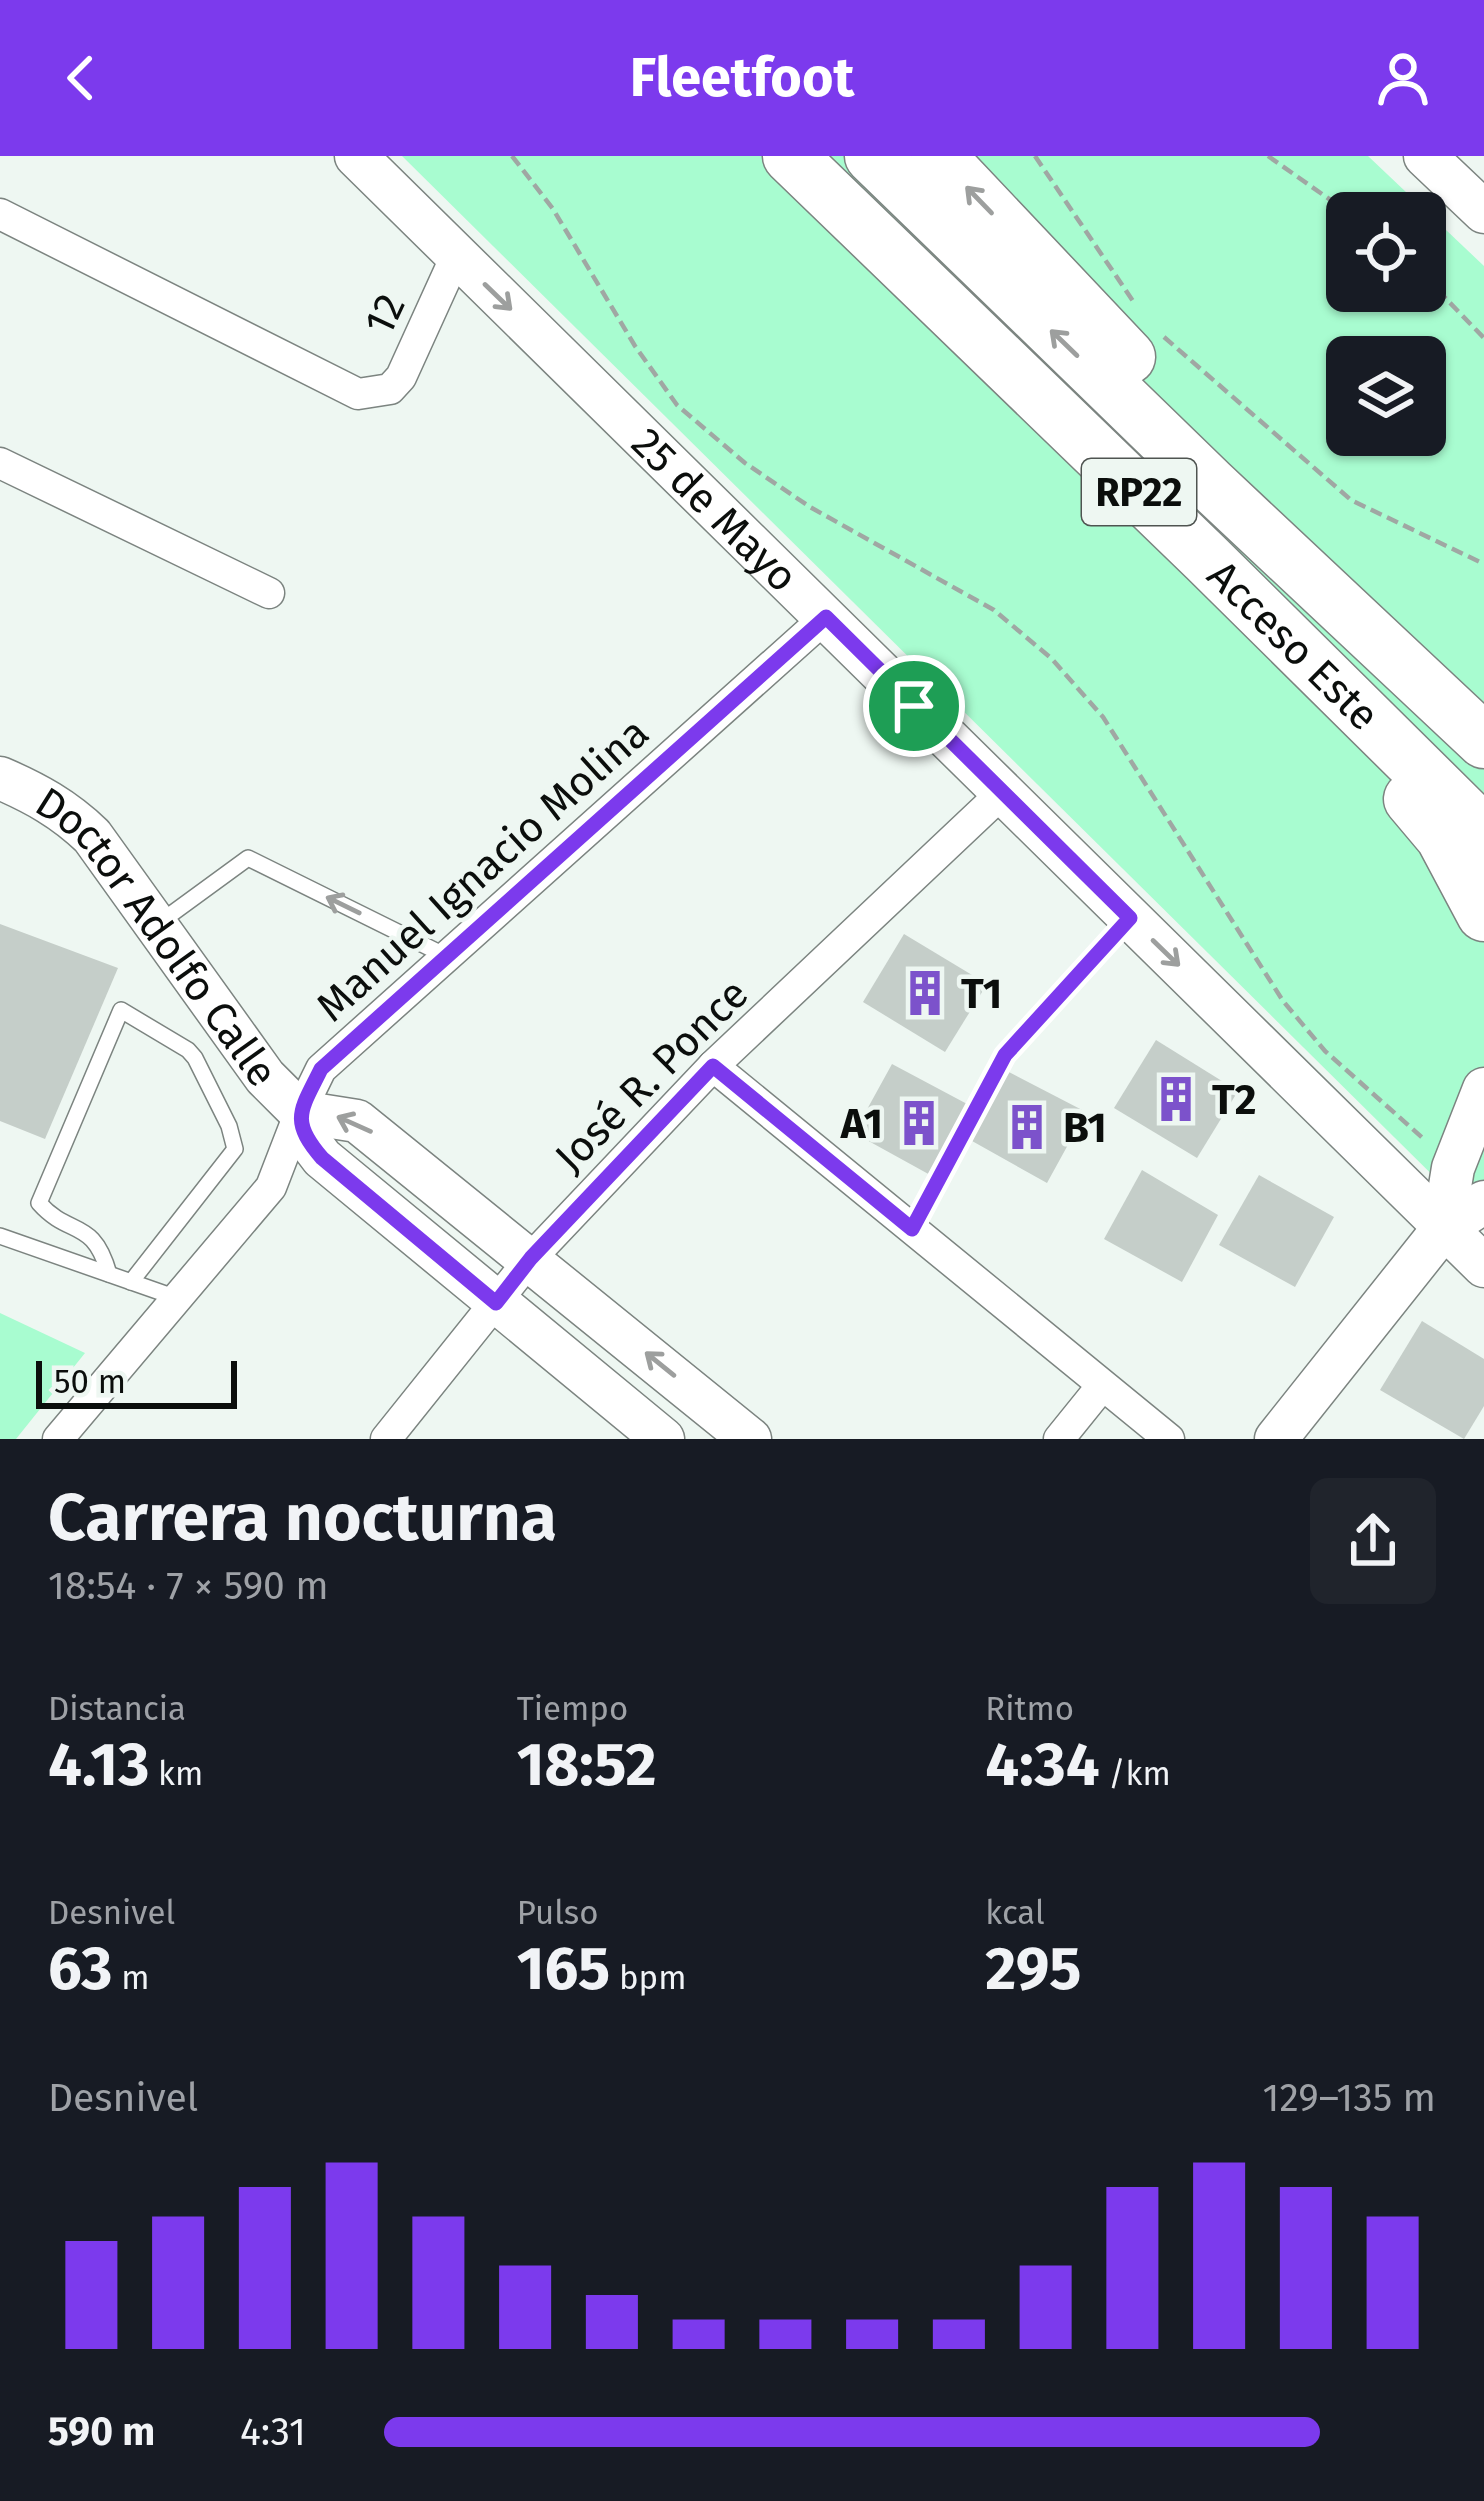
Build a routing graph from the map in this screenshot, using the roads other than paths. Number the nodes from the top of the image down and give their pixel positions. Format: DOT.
graph roads {
  1 [pos="356,156"];
  2 [pos="746,156"];
  3 [pos="790,156"];
  4 [pos="872,156"];
  5 [pos="938,156"];
  6 [pos="1425,156"];
  7 [pos="1484,212"];
  8 [pos="0,214"];
  9 [pos="456,256"];
  10 [pos="0,463"];
  11 [pos="1210,484"];
  12 [pos="1206,558"];
  13 [pos="1303,568"];
  14 [pos="268,592"];
  15 [pos="1251,602"];
  16 [pos="826,617"];
  17 [pos="1484,699"];
  18 [pos="1484,741"];
  19 [pos="0,778"];
  20 [pos="1001,794"];
  21 [pos="1484,832"];
  22 [pos="1484,914"];
  23 [pos="157,925"];
  24 [pos="448,957"];
  25 [pos="713,1066"];
  26 [pos="1484,1089"];
  27 [pos="299,1112"];
  28 [pos="1484,1202"];
  29 [pos="1443,1228"];
  30 [pos="0,1236"];
  31 [pos="531,1258"];
  32 [pos="1484,1267"];
  33 [pos="109,1274"];
  34 [pos="131,1282"];
  35 [pos="177,1298"];
  36 [pos="496,1303"];
  37 [pos="1101,1387"];
  38 [pos="732,1433"];
  39 [pos="58,1439"];
  40 [pos="386,1439"];
  41 [pos="663,1439"];
  42 [pos="1059,1439"];
  43 [pos="1169,1439"];
  44 [pos="1276,1439"];
  1 -- 9 [label="street, 25 de Mayo"];
  2 -- 12 [label="highway"];
  3 -- 12 [label="highway, Acceso Este / RP22"];
  11 -- 4 [label="highway, Acceso Este / RP22, one-way"];
  11 -- 5 [label="highway, one-way"];
  6 -- 7 [label="street"];
  8 -- 9 [label="street, 12"];
  9 -- 16 [label="street, 25 de Mayo, one-way"];
  10 -- 14 [label="street"];
  11 -- 13 [label="highway, Acceso Este / RP22"];
  12 -- 15 [label="highway, Acceso Este / RP22"];
  13 -- 17 [label="highway"];
  13 -- 18 [label="highway, Acceso Este / RP22"];
  15 -- 21 [label="highway, Acceso Este / RP22"];
  15 -- 22 [label="highway"];
  16 -- 20 [label="street, 25 de Mayo"];
  16 -- 24 [label="street, Manuel Ignacio Molina"];
  19 -- 23 [label="street, Doctor Adolfo Calle"];
  20 -- 25 [label="street, José R. Ponce"];
  20 -- 29 [label="street, 25 de Mayo, one-way"];
  24 -- 23 [label="lane, one-way"];
  23 -- 27 [label="street, Doctor Adolfo Calle"];
  24 -- 27 [label="street, Manuel Ignacio Molina"];
  25 -- 31 [label="street, José R. Ponce"];
  25 -- 37 [label="street"];
  26 -- 29 [label="street"];
  31 -- 27 [label="street, Doctor Adolfo Calle, one-way"];
  27 -- 35 [label="street, Manuel Ignacio Molina"];
  27 -- 36 [label="street, Doctor Adolfo Calle"];
  28 -- 29 [label="street"];
  29 -- 32 [label="street, 25 de Mayo"];
  29 -- 44 [label="street"];
  30 -- 33 [label="lane"];
  31 -- 36 [label="street, José R. Ponce"];
  38 -- 31 [label="street, Doctor Adolfo Calle, one-way"];
  33 -- 34 [label="lane"];
  33 -- 34 [label="lane"];
  34 -- 35 [label="lane"];
  35 -- 39 [label="street, Manuel Ignacio Molina"];
  36 -- 40 [label="street, José R. Ponce"];
  36 -- 41 [label="street, Doctor Adolfo Calle"];
  37 -- 42 [label="street"];
  37 -- 43 [label="street"];
}
